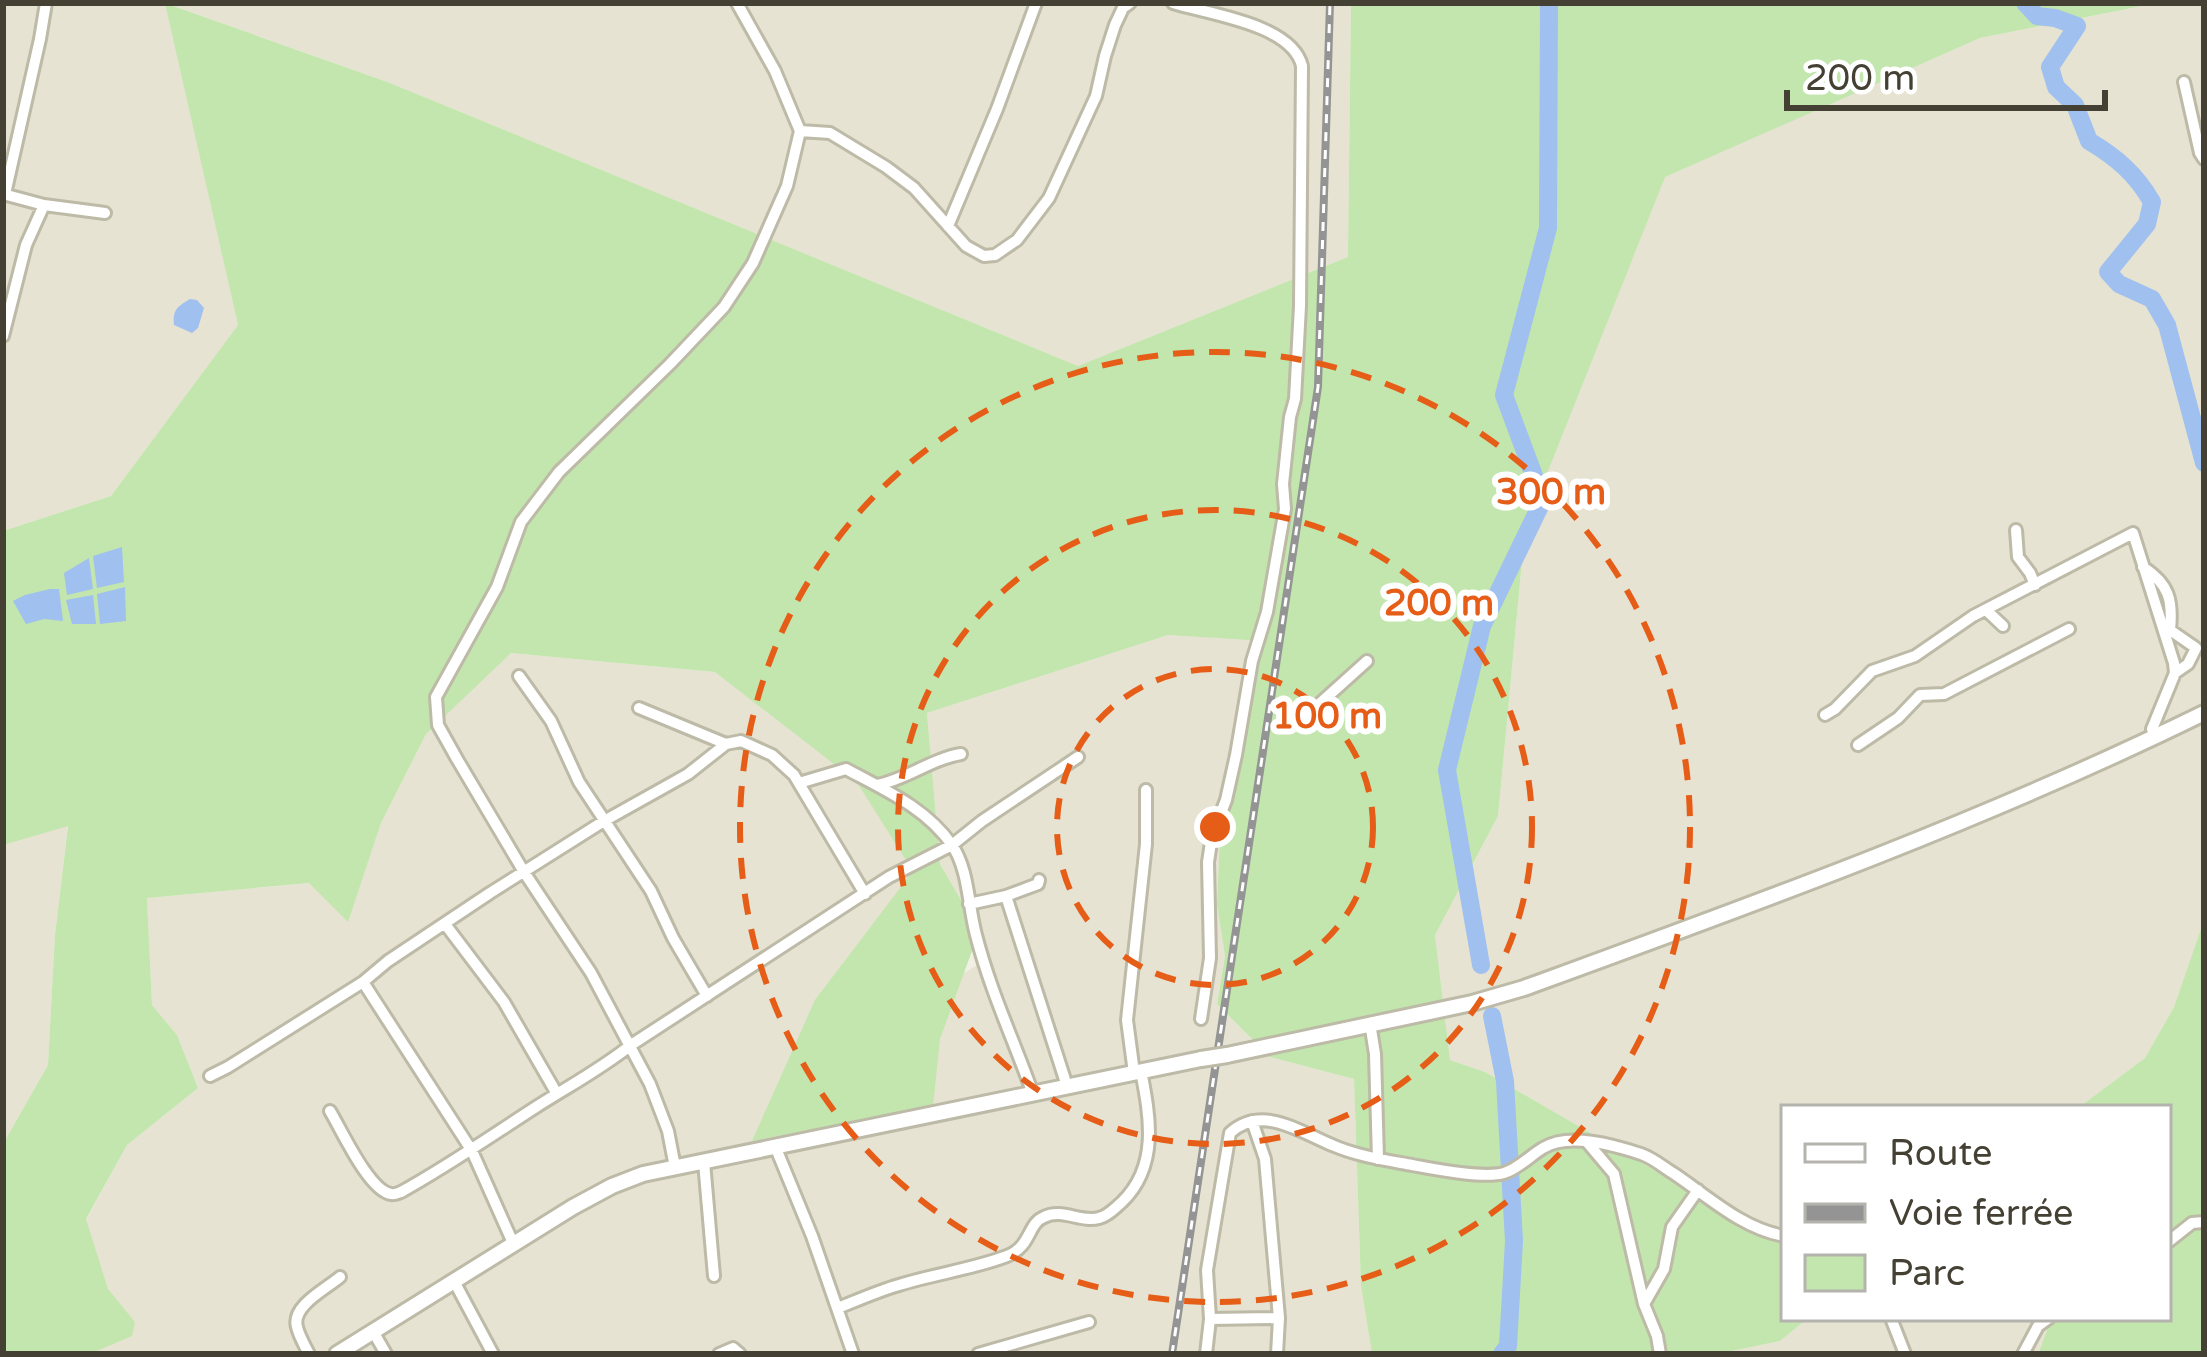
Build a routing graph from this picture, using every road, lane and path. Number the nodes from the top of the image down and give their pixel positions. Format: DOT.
graph roads {
  1 [pos="46,3"];
  2 [pos="736,3"];
  3 [pos="1036,3"];
  4 [pos="1130,3"];
  5 [pos="1172,3"];
  6 [pos="1223,9"];
  7 [pos="2184,82"];
  8 [pos="800,131"];
  9 [pos="2204,159"];
  10 [pos="4,194"];
  11 [pos="44,205"];
  12 [pos="105,213"];
  13 [pos="948,226"];
  14 [pos="3,336"];
  15 [pos="2016,530"];
  16 [pos="2143,567"];
  17 [pos="2035,585"];
  18 [pos="1986,610"];
  19 [pos="2003,626"];
  20 [pos="2069,629"];
  21 [pos="1367,661"];
  22 [pos="2175,674"];
  23 [pos="519,676"];
  24 [pos="1317,706"];
  25 [pos="639,708"];
  26 [pos="2204,713"];
  27 [pos="1825,715"];
  28 [pos="2155,737"];
  29 [pos="727,744"];
  30 [pos="1858,746"];
  31 [pos="961,754"];
  32 [pos="1078,757"];
  33 [pos="799,783"];
  34 [pos="877,785"];
  35 [pos="1146,790"];
  36 [pos="604,821"];
  37 [pos="952,845"];
  38 [pos="524,872"];
  39 [pos="1039,880"];
  40 [pos="865,894"];
  41 [pos="1006,896"];
  42 [pos="969,904"];
  43 [pos="445,924"];
  44 [pos="363,982"];
  45 [pos="707,996"];
  46 [pos="1202,1019"];
  47 [pos="1370,1023"];
  48 [pos="631,1046"];
  49 [pos="1138,1072"];
  50 [pos="210,1076"];
  51 [pos="1067,1086"];
  52 [pos="557,1094"];
  53 [pos="1033,1094"];
  54 [pos="330,1111"];
  55 [pos="1252,1121"];
  56 [pos="1588,1142"];
  57 [pos="776,1146"];
  58 [pos="472,1151"];
  59 [pos="1378,1159"];
  60 [pos="704,1162"];
  61 [pos="675,1167"];
  62 [pos="1698,1190"];
  63 [pos="2204,1222"];
  64 [pos="1781,1235"];
  65 [pos="2171,1240"];
  66 [pos="513,1243"];
  67 [pos="714,1276"];
  68 [pos="340,1277"];
  69 [pos="455,1283"];
  70 [pos="1644,1304"];
  71 [pos="838,1308"];
  72 [pos="1279,1318"];
  73 [pos="1210,1319"];
  74 [pos="1892,1321"];
  75 [pos="2045,1321"];
  76 [pos="1089,1322"];
  77 [pos="374,1333"];
  78 [pos="309,1354"];
  79 [pos="337,1354"];
  80 [pos="386,1354"];
  81 [pos="493,1354"];
  82 [pos="719,1354"];
  83 [pos="740,1354"];
  84 [pos="853,1354"];
  85 [pos="978,1354"];
  86 [pos="1206,1354"];
  87 [pos="1277,1354"];
  88 [pos="1660,1354"];
  89 [pos="1905,1354"];
  90 [pos="2023,1354"];
  1 -- 10 [label="street"];
  2 -- 8 [label="street"];
  3 -- 13 [label="street"];
  4 -- 13 [label="street"];
  5 -- 6 [label="street"];
  6 -- 46 [label="street"];
  7 -- 9 [label="street"];
  8 -- 13 [label="street"];
  8 -- 38 [label="street"];
  10 -- 11 [label="street"];
  11 -- 12 [label="street"];
  11 -- 14 [label="street"];
  15 -- 17 [label="street"];
  16 -- 17 [label="street"];
  16 -- 22 [label="street"];
  16 -- 22 [label="street"];
  17 -- 18 [label="street"];
  18 -- 19 [label="street"];
  18 -- 27 [label="street"];
  20 -- 30 [label="street"];
  21 -- 24 [label="street"];
  22 -- 28 [label="street"];
  23 -- 36 [label="street"];
  25 -- 29 [label="street"];
  26 -- 28 [label="street"];
  28 -- 47 [label="street"];
  29 -- 33 [label="street"];
  29 -- 36 [label="street"];
  31 -- 34 [label="street"];
  32 -- 37 [label="street"];
  33 -- 34 [label="street"];
  33 -- 40 [label="street"];
  34 -- 37 [label="street"];
  35 -- 49 [label="street"];
  36 -- 38 [label="street"];
  36 -- 45 [label="street"];
  37 -- 40 [label="street"];
  37 -- 42 [label="street"];
  38 -- 43 [label="street"];
  38 -- 48 [label="street"];
  39 -- 41 [label="street"];
  40 -- 45 [label="street"];
  41 -- 42 [label="street"];
  41 -- 51 [label="street"];
  42 -- 53 [label="street"];
  43 -- 44 [label="street"];
  43 -- 52 [label="street"];
  44 -- 50 [label="street"];
  44 -- 58 [label="street"];
  45 -- 48 [label="street"];
  47 -- 49 [label="street, bridge"];
  47 -- 59 [label="street"];
  48 -- 52 [label="street"];
  48 -- 61 [label="street"];
  49 -- 51 [label="street"];
  49 -- 71 [label="street"];
  51 -- 53 [label="street"];
  52 -- 58 [label="street"];
  53 -- 57 [label="street"];
  54 -- 58 [label="street"];
  55 -- 59 [label="street"];
  55 -- 72 [label="street"];
  55 -- 73 [label="street"];
  56 -- 59 [label="street"];
  56 -- 62 [label="street"];
  56 -- 70 [label="street"];
  57 -- 60 [label="street"];
  57 -- 71 [label="street"];
  58 -- 66 [label="street"];
  60 -- 61 [label="street"];
  60 -- 67 [label="street"];
  61 -- 66 [label="street"];
  62 -- 64 [label="street"];
  62 -- 70 [label="street"];
  63 -- 65 [label="street"];
  66 -- 69 [label="street"];
  68 -- 78 [label="street"];
  69 -- 77 [label="street"];
  69 -- 81 [label="street"];
  70 -- 88 [label="street"];
  71 -- 84 [label="street"];
  72 -- 73 [label="street"];
  72 -- 87 [label="street"];
  73 -- 86 [label="street"];
  74 -- 89 [label="street"];
  75 -- 90 [label="street"];
  76 -- 85 [label="street"];
  77 -- 79 [label="street"];
  77 -- 80 [label="street"];
  82 -- 83 [label="street"];
}
